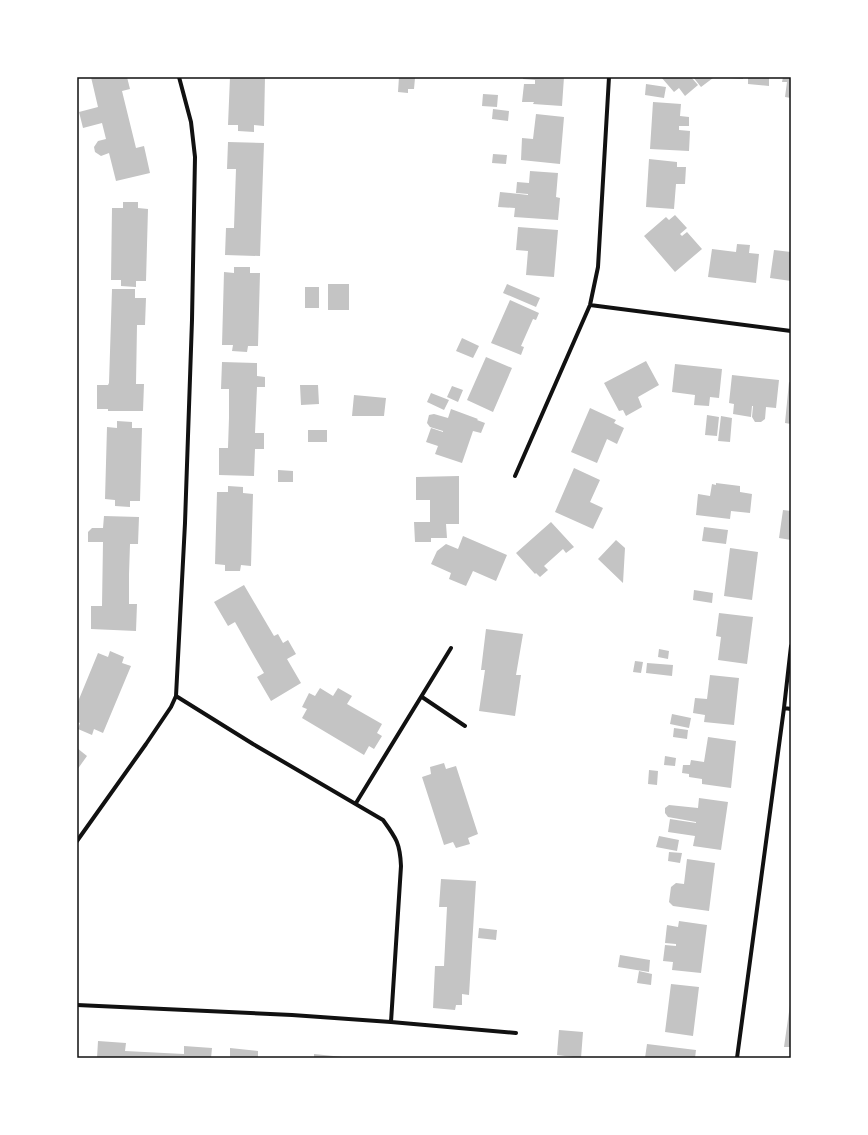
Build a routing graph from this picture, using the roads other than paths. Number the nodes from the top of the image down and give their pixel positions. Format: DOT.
graph roads {
  1 [pos="178,77"];
  2 [pos="609,77"];
  3 [pos="590,305"];
  4 [pos="791,331"];
  5 [pos="515,476"];
  6 [pos="791,646"];
  7 [pos="451,648"];
  8 [pos="176,696"];
  9 [pos="422,697"];
  10 [pos="784,708"];
  11 [pos="791,709"];
  12 [pos="465,726"];
  13 [pos="356,803"];
  14 [pos="77,841"];
  15 [pos="77,1005"];
  16 [pos="390,1022"];
  17 [pos="516,1033"];
  18 [pos="738,1058"];
  1 -- 8 [label="street"];
  2 -- 3 [label="street"];
  3 -- 4 [label="street"];
  3 -- 5 [label="street"];
  6 -- 10 [label="street"];
  7 -- 9 [label="street"];
  8 -- 13 [label="street"];
  8 -- 14 [label="street"];
  9 -- 12 [label="street"];
  9 -- 13 [label="street"];
  10 -- 11 [label="street"];
  10 -- 18 [label="street"];
  13 -- 16 [label="street"];
  15 -- 16 [label="street"];
  16 -- 17 [label="street"];
}
